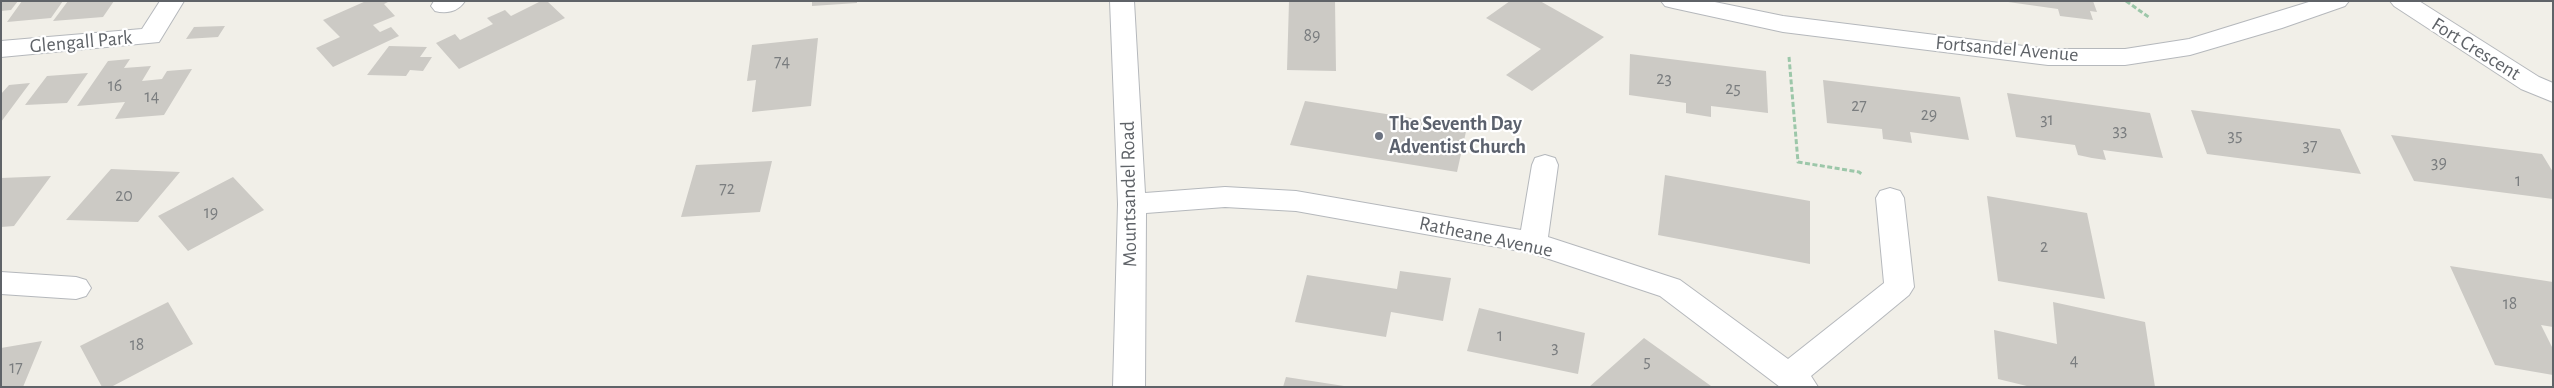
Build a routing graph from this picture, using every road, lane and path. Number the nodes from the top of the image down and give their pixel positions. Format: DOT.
graph roads {
  1 [pos="172,1"];
  2 [pos="1122,1"];
  3 [pos="1673,1"];
  4 [pos="2337,1"];
  5 [pos="2402,1"];
  6 [pos="1783,24"];
  7 [pos="1,49"];
  8 [pos="2553,93"];
  9 [pos="1545,165"];
  10 [pos="1890,198"];
  11 [pos="1132,204"];
  12 [pos="1533,243"];
  13 [pos="1,283"];
  14 [pos="76,288"];
  15 [pos="1796,381"];
  16 [pos="1129,387"];
  1 -- 7 [label="street, Glengall Park"];
  2 -- 11 [label="street, Mountsandel Road"];
  3 -- 6 [label="street, Fortsandel Avenue"];
  4 -- 6 [label="street, Fortsandel Avenue"];
  5 -- 8 [label="street, Fort Crescent"];
  6 -- 10 [label="path"];
  9 -- 12 [label="street"];
  10 -- 15 [label="street"];
  11 -- 12 [label="street, Ratheane Avenue"];
  11 -- 16 [label="street, Mountsandel Road"];
  12 -- 15 [label="street, Ratheane Avenue"];
  13 -- 14 [label="street"];
}
